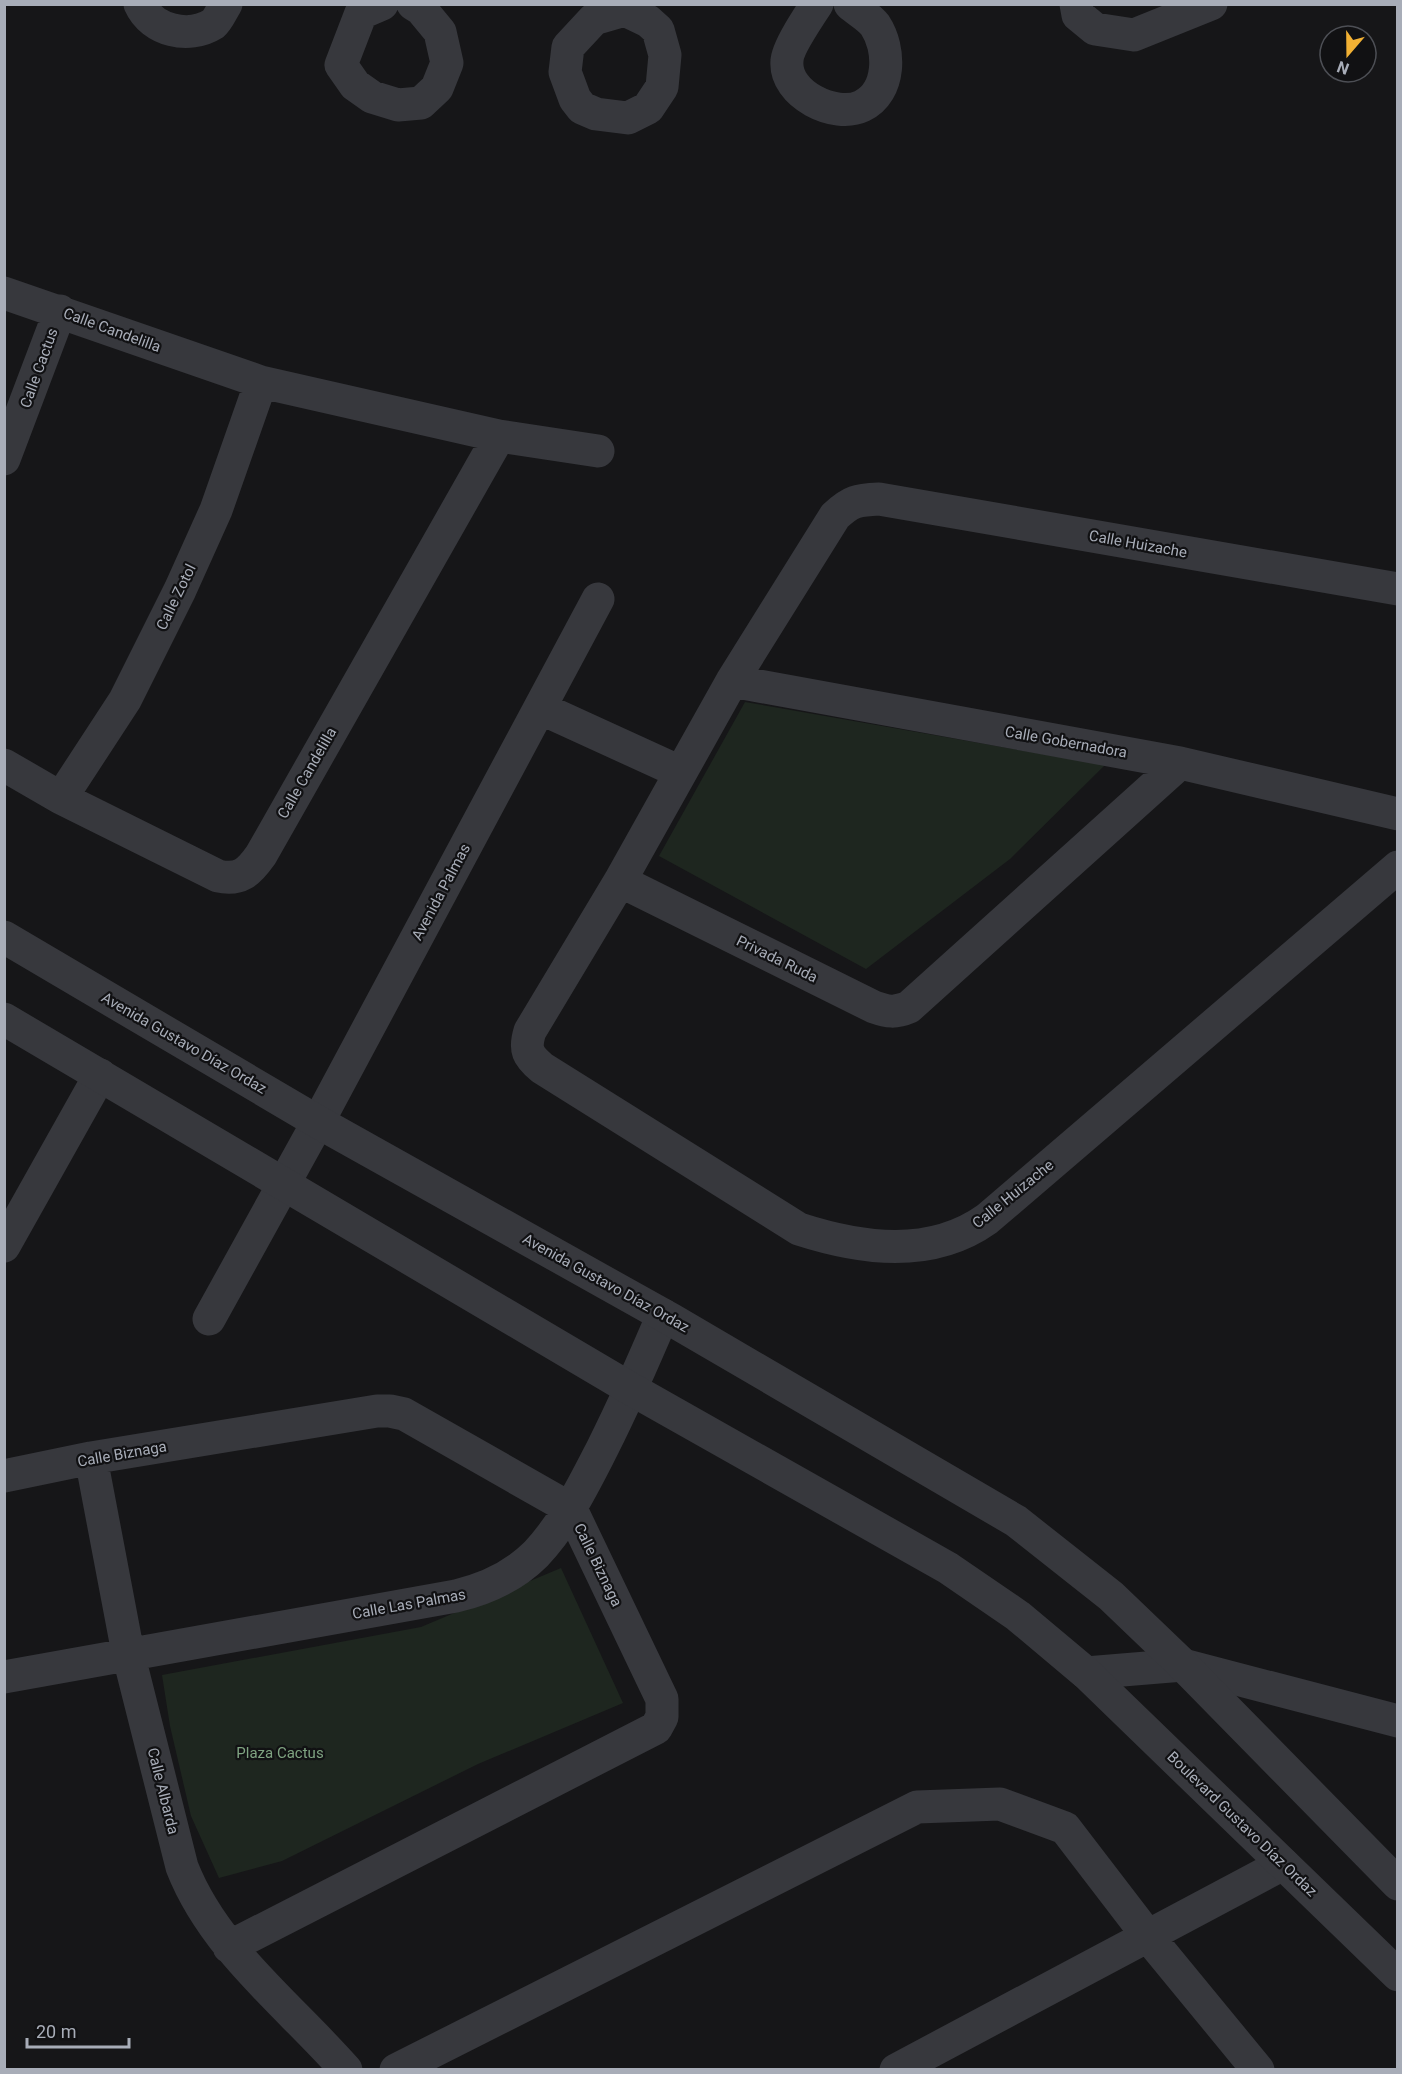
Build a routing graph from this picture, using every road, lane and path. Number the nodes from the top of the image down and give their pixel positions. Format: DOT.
graph roads {
  1 [pos="140,4"];
  2 [pos="226,4"];
  3 [pos="382,4"];
  4 [pos="413,4"];
  5 [pos="817,4"];
  6 [pos="850,4"];
  7 [pos="1076,4"];
  8 [pos="1211,4"];
  9 [pos="4,293"];
  10 [pos="60,311"];
  11 [pos="261,382"];
  12 [pos="499,436"];
  13 [pos="598,451"];
  14 [pos="4,459"];
  15 [pos="1398,589"];
  16 [pos="598,599"];
  17 [pos="732,681"];
  18 [pos="540,708"];
  19 [pos="1180,763"];
  20 [pos="4,765"];
  21 [pos="680,772"];
  22 [pos="61,798"];
  23 [pos="1398,814"];
  24 [pos="1398,867"];
  25 [pos="620,881"];
  26 [pos="4,938"];
  27 [pos="4,1019"];
  28 [pos="100,1075"];
  29 [pos="318,1122"];
  30 [pos="284,1186"];
  31 [pos="4,1246"];
  32 [pos="663,1315"];
  33 [pos="209,1319"];
  34 [pos="631,1389"];
  35 [pos="91,1458"];
  36 [pos="4,1476"];
  37 [pos="571,1509"];
  38 [pos="128,1653"];
  39 [pos="1183,1665"];
  40 [pos="1086,1672"];
  41 [pos="4,1677"];
  42 [pos="1398,1721"];
  43 [pos="1283,1864"];
  44 [pos="1398,1884"];
  45 [pos="1147,1935"];
  46 [pos="229,1947"];
  47 [pos="1398,1975"];
  48 [pos="346,2070"];
  49 [pos="396,2070"];
  50 [pos="896,2070"];
  51 [pos="1258,2070"];
  1 -- 2 [label="street"];
  3 -- 4 [label="street"];
  5 -- 6 [label="street"];
  7 -- 8 [label="street"];
  9 -- 10 [label="street, Calle Candelilla"];
  10 -- 11 [label="street, Calle Candelilla"];
  10 -- 14 [label="street, Calle Cactus"];
  11 -- 12 [label="street, Calle Candelilla"];
  11 -- 22 [label="street, Calle Zotol"];
  12 -- 13 [label="street, Calle Candelilla"];
  12 -- 22 [label="street, Calle Candelilla"];
  15 -- 17 [label="street, Calle Huizache"];
  16 -- 18 [label="street, Avenida Palmas"];
  17 -- 19 [label="street, Calle Gobernadora"];
  17 -- 21 [label="street, Calle Huizache"];
  18 -- 21 [label="street"];
  18 -- 29 [label="street, Avenida Palmas"];
  19 -- 23 [label="street, Calle Gobernadora"];
  19 -- 25 [label="street, Privada Ruda"];
  20 -- 22 [label="street, Calle Candelilla"];
  21 -- 25 [label="street, Calle Huizache"];
  24 -- 25 [label="street, Calle Huizache"];
  26 -- 29 [label="street, Avenida Gustavo Díaz Ordaz"];
  27 -- 28 [label="street"];
  28 -- 30 [label="street"];
  28 -- 31 [label="street"];
  29 -- 30 [label="street, Avenida Palmas"];
  29 -- 32 [label="street, Avenida Gustavo Díaz Ordaz"];
  30 -- 33 [label="street, Avenida Palmas"];
  30 -- 34 [label="street"];
  32 -- 34 [label="street, Calle Las Palmas"];
  32 -- 39 [label="street, Avenida Gustavo Díaz Ordaz"];
  34 -- 37 [label="street, Calle Las Palmas"];
  34 -- 40 [label="street"];
  35 -- 36 [label="street, Calle Biznaga"];
  35 -- 37 [label="street, Calle Biznaga"];
  35 -- 38 [label="street, Calle Albarda"];
  37 -- 38 [label="street, Calle Las Palmas"];
  37 -- 46 [label="street, Calle Biznaga"];
  38 -- 41 [label="street, Calle Las Palmas"];
  38 -- 46 [label="street, Calle Albarda"];
  39 -- 40 [label="street"];
  39 -- 42 [label="street"];
  39 -- 44 [label="street"];
  40 -- 43 [label="street, Boulevard Gustavo Díaz Ordaz"];
  43 -- 45 [label="street"];
  43 -- 47 [label="street, Boulevard Gustavo Díaz Ordaz"];
  45 -- 49 [label="street"];
  45 -- 50 [label="street"];
  45 -- 51 [label="street"];
  46 -- 48 [label="street, Calle Albarda"];
}
